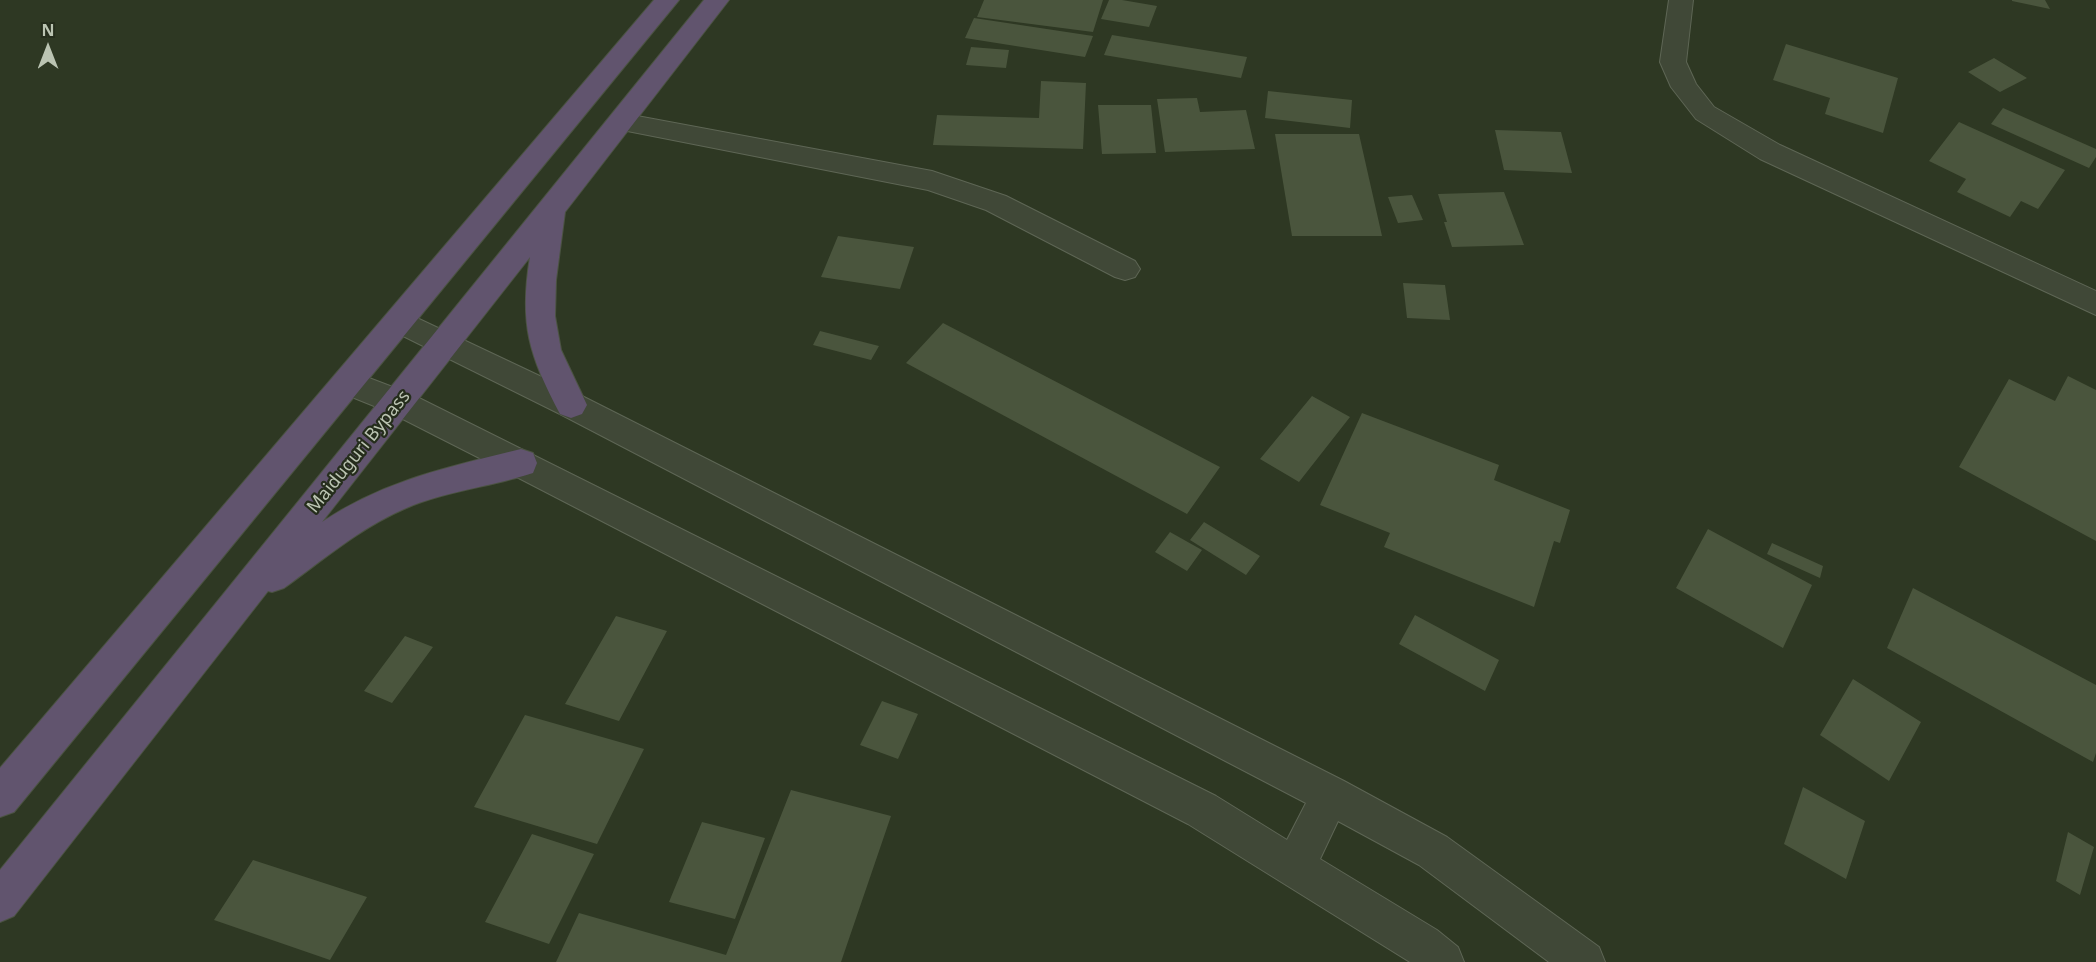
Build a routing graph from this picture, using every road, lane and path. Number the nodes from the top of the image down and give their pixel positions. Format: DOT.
graph roads {
  1 [pos="667,0"];
  2 [pos="717,0"];
  3 [pos="1681,0"];
  4 [pos="621,122"];
  5 [pos="551,211"];
  6 [pos="1125,269"];
  7 [pos="2096,304"];
  8 [pos="400,321"];
  9 [pos="445,344"];
  10 [pos="348,382"];
  11 [pos="400,403"];
  12 [pos="571,405"];
  13 [pos="521,463"];
  14 [pos="237,603"];
  15 [pos="1330,795"];
  16 [pos="0,798"];
  17 [pos="1295,867"];
  18 [pos="0,902"];
  19 [pos="1443,962"];
  20 [pos="1584,962"];
  1 -- 8 [label="highway"];
  2 -- 4 [label="highway, Maiduguri Bypass"];
  3 -- 7 [label="street"];
  4 -- 5 [label="highway, Maiduguri Bypass"];
  4 -- 6 [label="street"];
  5 -- 9 [label="highway, Maiduguri Bypass"];
  5 -- 12 [label="highway"];
  8 -- 9 [label="street"];
  8 -- 10 [label="highway"];
  9 -- 11 [label="highway, Maiduguri Bypass"];
  9 -- 12 [label="street"];
  10 -- 11 [label="street"];
  10 -- 16 [label="highway"];
  11 -- 13 [label="street"];
  11 -- 14 [label="highway, Maiduguri Bypass"];
  12 -- 15 [label="street"];
  13 -- 14 [label="highway"];
  13 -- 17 [label="street"];
  14 -- 18 [label="highway, Maiduguri Bypass"];
  15 -- 17 [label="street"];
  15 -- 20 [label="street"];
  17 -- 19 [label="street"];
}
